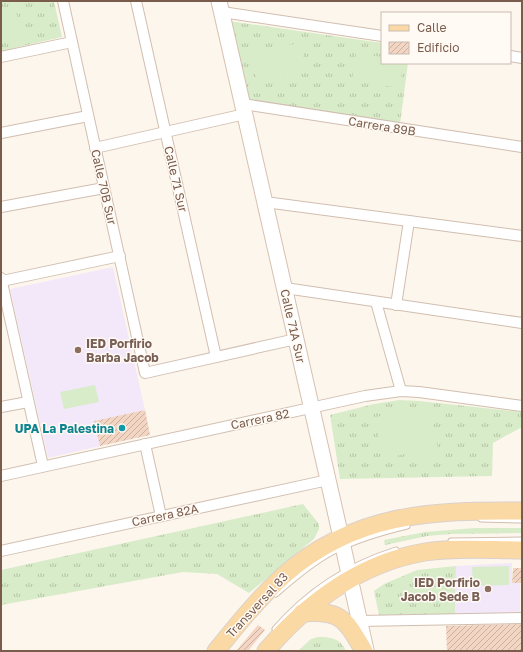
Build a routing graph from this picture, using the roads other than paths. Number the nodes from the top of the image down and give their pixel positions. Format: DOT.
graph roads {
  1 [pos="63,1"];
  2 [pos="136,1"];
  3 [pos="220,7"];
  4 [pos="381,36"];
  5 [pos="72,42"];
  6 [pos="511,56"];
  7 [pos="1,57"];
  8 [pos="522,58"];
  9 [pos="244,109"];
  10 [pos="88,116"];
  11 [pos="165,132"];
  12 [pos="1,133"];
  13 [pos="522,147"];
  14 [pos="96,148"];
  15 [pos="104,188"];
  16 [pos="265,202"];
  17 [pos="1,207"];
  18 [pos="409,221"];
  19 [pos="522,236"];
  20 [pos="120,256"];
  21 [pos="1,279"];
  22 [pos="285,288"];
  23 [pos="376,302"];
  24 [pos="396,305"];
  25 [pos="522,323"];
  26 [pos="296,339"];
  27 [pos="216,357"];
  28 [pos="401,391"];
  29 [pos="28,402"];
  30 [pos="522,406"];
  31 [pos="1,407"];
  32 [pos="312,407"];
  33 [pos="145,444"];
  34 [pos="42,466"];
  35 [pos="1,476"];
  36 [pos="328,480"];
  37 [pos="522,511"];
  38 [pos="161,516"];
  39 [pos="476,520"];
  40 [pos="522,520"];
  41 [pos="414,524"];
  42 [pos="522,540"];
  43 [pos="342,542"];
  44 [pos="444,542"];
  45 [pos="402,549"];
  46 [pos="522,550"];
  47 [pos="1,551"];
  48 [pos="349,574"];
  49 [pos="271,598"];
  50 [pos="302,613"];
  51 [pos="522,618"];
  52 [pos="359,620"];
  53 [pos="268,643"];
  54 [pos="216,651"];
  55 [pos="365,651"];
  1 -- 5 [label="street, Calle 70B Sur"];
  2 -- 11 [label="street, Calle 71 Sur"];
  3 -- 4 [label="street"];
  3 -- 9 [label="street, Calle 71A Sur"];
  5 -- 7 [label="street"];
  5 -- 10 [label="street, Calle 70B Sur"];
  6 -- 8 [label="street"];
  9 -- 11 [label="street"];
  9 -- 13 [label="street, Carrera 89B"];
  9 -- 16 [label="street, Calle 71A Sur"];
  10 -- 12 [label="street"];
  10 -- 14 [label="street, Calle 70B Sur"];
  11 -- 14 [label="street"];
  11 -- 27 [label="street, Calle 71 Sur"];
  14 -- 15 [label="street, Calle 70B Sur"];
  15 -- 17 [label="street"];
  15 -- 20 [label="street, Calle 70B Sur"];
  16 -- 18 [label="street"];
  16 -- 22 [label="street, Calle 71A Sur"];
  18 -- 19 [label="street"];
  18 -- 24 [label="street"];
  20 -- 21 [label="street"];
  20 -- 27 [label="street, Calle 70B Sur"];
  21 -- 29 [label="street"];
  22 -- 23 [label="street"];
  22 -- 26 [label="street, Calle 71A Sur"];
  23 -- 24 [label="street"];
  23 -- 28 [label="street"];
  24 -- 25 [label="street"];
  26 -- 27 [label="street"];
  26 -- 32 [label="street, Calle 71A Sur"];
  28 -- 30 [label="street, Carrera 82"];
  28 -- 32 [label="street, Carrera 82"];
  29 -- 31 [label="street"];
  29 -- 34 [label="street"];
  32 -- 33 [label="street, Carrera 82"];
  32 -- 36 [label="street, Calle 71A Sur"];
  33 -- 34 [label="street, Carrera 82"];
  33 -- 38 [label="street"];
  34 -- 35 [label="street, Carrera 82"];
  36 -- 38 [label="street, Carrera 82A"];
  36 -- 43 [label="street, Calle 71A Sur"];
  37 -- 43 [label="main road, Transversal 83"];
  38 -- 47 [label="street, Carrera 82A"];
  39 -- 40 [label="lane"];
  41 -- 43 [label="lane"];
  42 -- 44 [label="lane"];
  43 -- 48 [label="street, Calle 71A Sur"];
  43 -- 49 [label="lane"];
  43 -- 54 [label="main road, Transversal 83"];
  45 -- 48 [label="lane"];
  46 -- 48 [label="main road"];
  48 -- 50 [label="main road"];
  48 -- 52 [label="street, Calle 71A Sur"];
  48 -- 53 [label="lane"];
  50 -- 53 [label="main road"];
  50 -- 55 [label="main road"];
  51 -- 52 [label="street"];
  52 -- 55 [label="street, Calle 71A Sur"];
}
